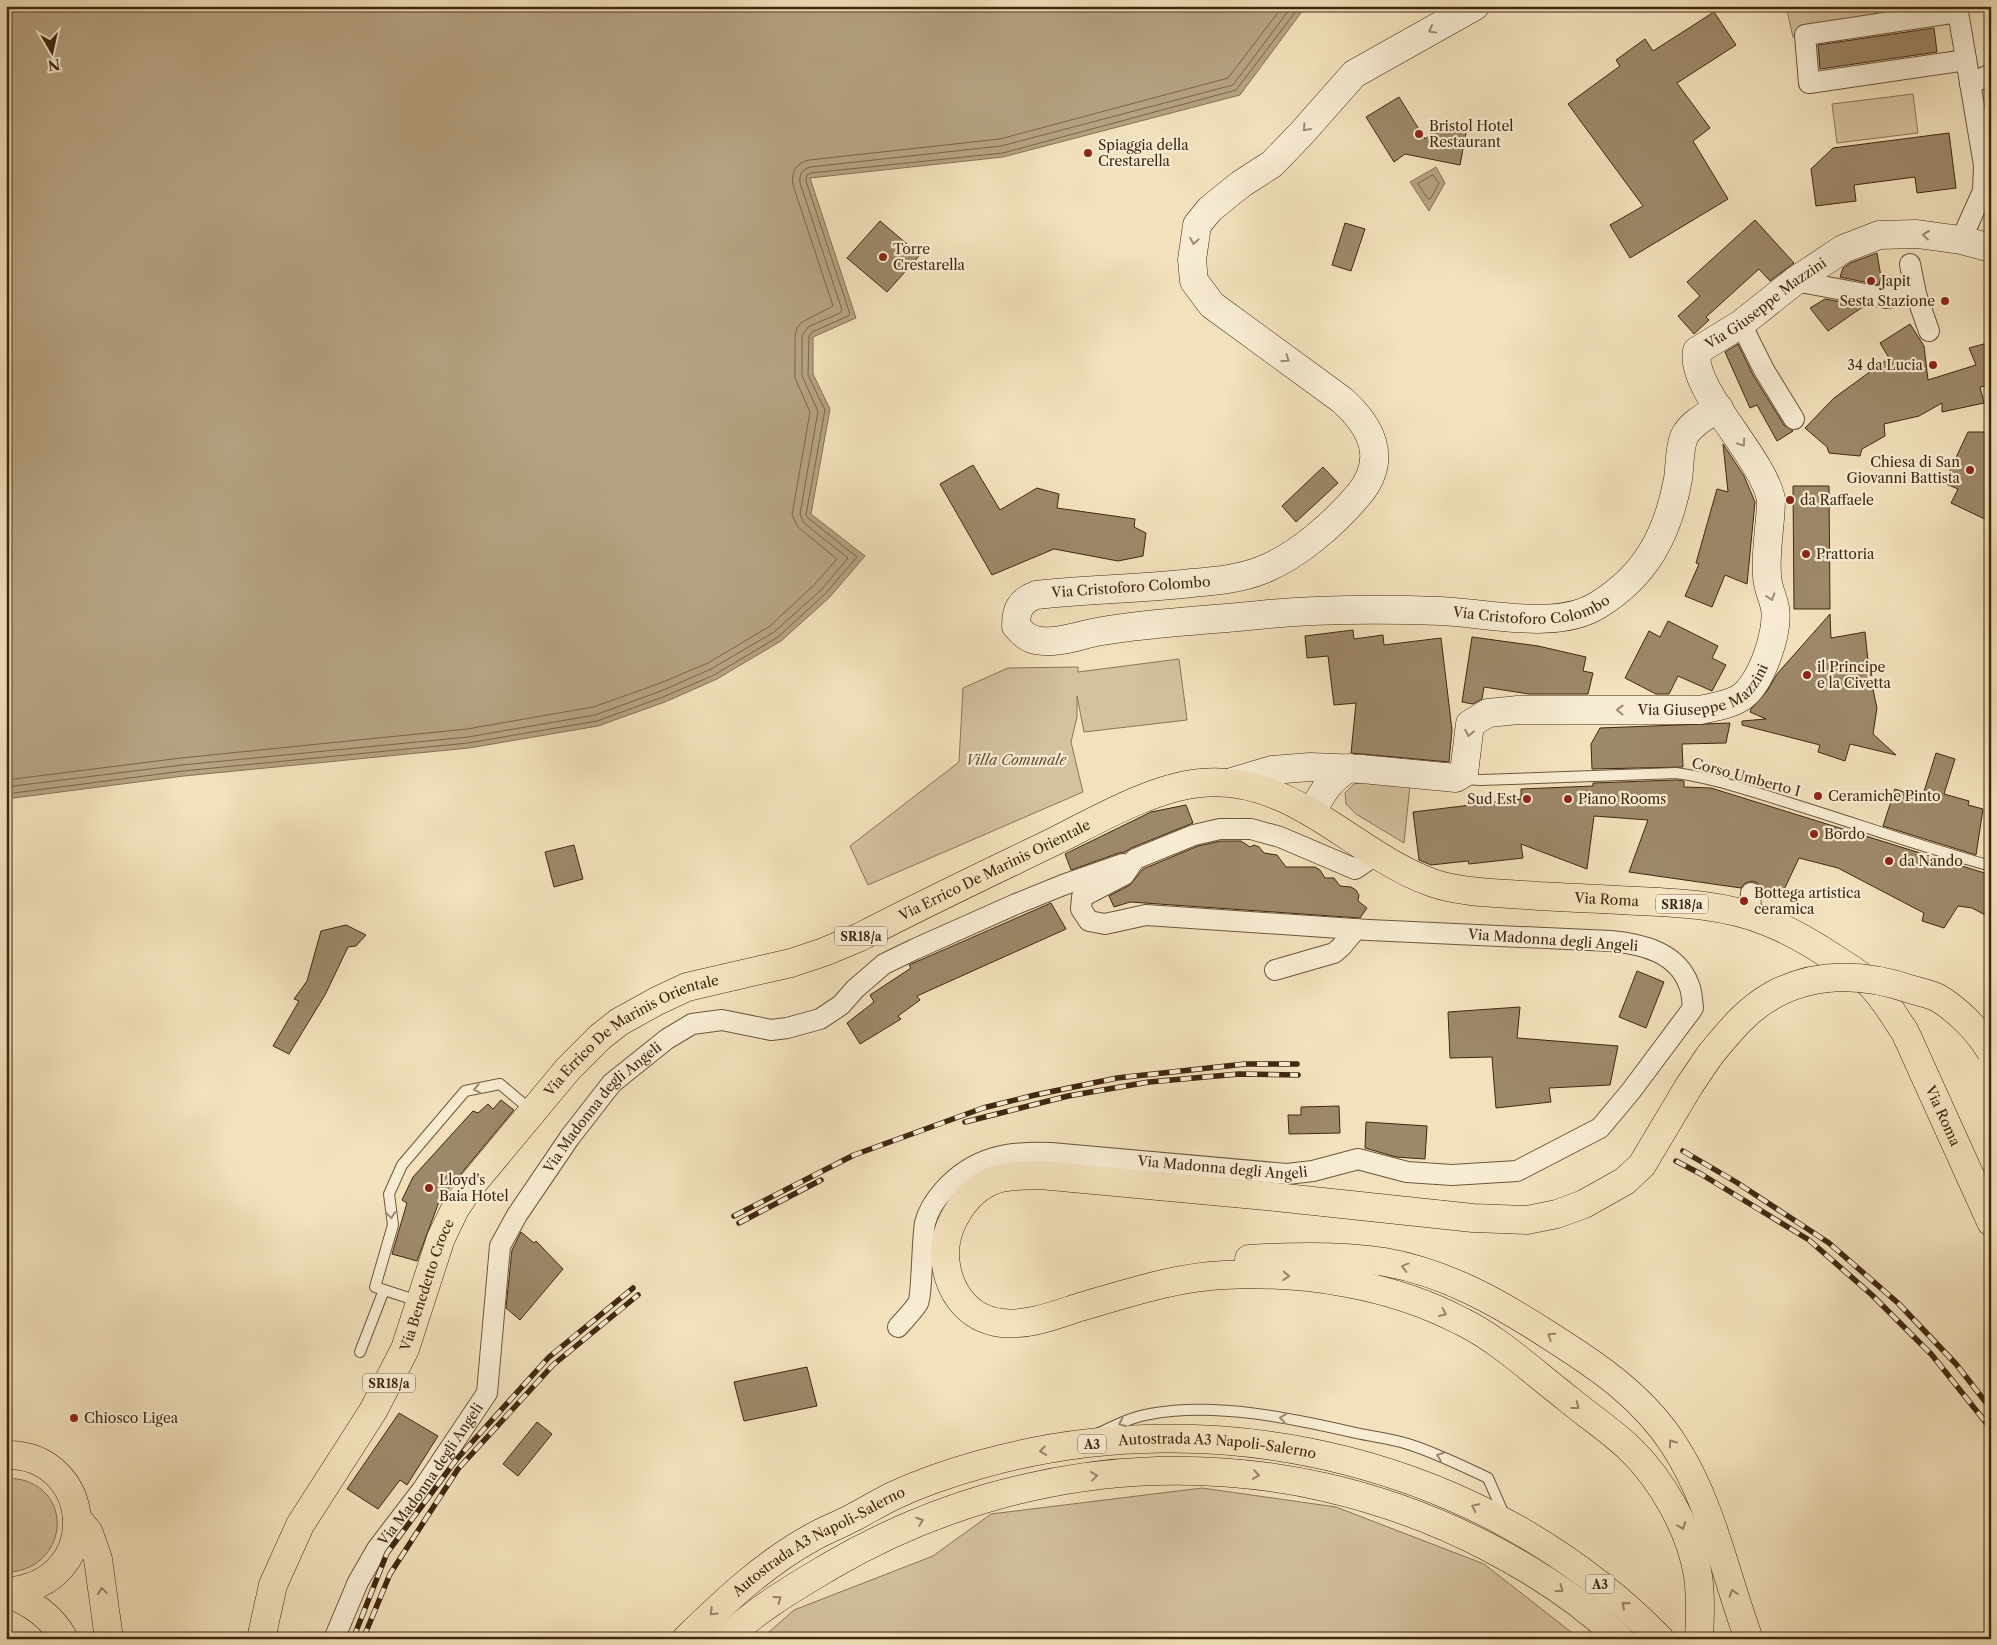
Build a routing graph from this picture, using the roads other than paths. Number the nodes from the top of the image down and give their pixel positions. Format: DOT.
graph roads {
  1 [pos="1475,6"];
  2 [pos="1958,9"];
  3 [pos="1966,60"];
  4 [pos="1991,74"];
  5 [pos="1970,84"];
  6 [pos="1961,240"];
  7 [pos="1991,248"];
  8 [pos="1910,264"];
  9 [pos="1795,281"];
  10 [pos="1916,294"];
  11 [pos="1741,324"];
  12 [pos="1929,331"];
  13 [pos="1712,398"];
  14 [pos="1794,419"];
  15 [pos="1348,768"];
  16 [pos="1456,778"];
  17 [pos="1232,782"];
  18 [pos="1312,812"];
  19 [pos="1377,854"];
  20 [pos="1135,860"];
  21 [pos="1991,866"];
  22 [pos="1356,929"];
  23 [pos="1275,970"];
  24 [pos="1991,1052"];
  25 [pos="526,1121"];
  26 [pos="1991,1222"];
  27 [pos="1151,1287"];
  28 [pos="384,1290"];
  29 [pos="421,1302"];
  30 [pos="898,1327"];
  31 [pos="360,1352"];
  32 [pos="9,1451"];
  33 [pos="77,1518"];
  34 [pos="6,1592"];
  35 [pos="64,1639"];
  36 [pos="109,1639"];
  37 [pos="261,1639"];
  38 [pos="334,1639"];
  39 [pos="686,1639"];
  40 [pos="726,1639"];
  41 [pos="1620,1639"];
  42 [pos="1660,1639"];
  43 [pos="1699,1639"];
  44 [pos="1749,1639"];
  1 -- 13 [label="street, Via Cristoforo Colombo, one-way"];
  2 -- 3 [label="street"];
  2 -- 3 [label="street"];
  3 -- 5 [label="street"];
  4 -- 5 [label="street"];
  5 -- 6 [label="street"];
  6 -- 7 [label="street, Via Giuseppe Mazzini"];
  6 -- 9 [label="street, Via Giuseppe Mazzini, one-way"];
  8 -- 10 [label="street"];
  9 -- 10 [label="street"];
  9 -- 11 [label="street, Via Giuseppe Mazzini"];
  10 -- 12 [label="street"];
  11 -- 13 [label="street, Via Giuseppe Mazzini"];
  11 -- 14 [label="street"];
  13 -- 16 [label="street, Via Giuseppe Mazzini, one-way"];
  15 -- 16 [label="street"];
  15 -- 17 [label="street"];
  15 -- 18 [label="street"];
  16 -- 21 [label="lane, Corso Umberto I"];
  17 -- 18 [label="main road, Via Roma / SR18/a"];
  17 -- 25 [label="main road, Via Errico De Marinis Orientale / SR18/a"];
  18 -- 19 [label="main road, Via Roma / SR18/a"];
  19 -- 20 [label="street, Via Madonna degli Angeli"];
  19 -- 26 [label="main road, Via Roma / SR18/a"];
  20 -- 22 [label="street, Via Madonna degli Angeli"];
  20 -- 38 [label="street, Via Madonna degli Angeli"];
  22 -- 23 [label="street"];
  22 -- 30 [label="street, Via Madonna degli Angeli"];
  24 -- 27 [label="main road, bridge"];
  25 -- 28 [label="lane, one-way"];
  25 -- 29 [label="main road, Via Benedetto Croce / SR18/a"];
  27 -- 43 [label="main road, one-way"];
  44 -- 27 [label="main road, one-way"];
  28 -- 29 [label="lane"];
  28 -- 31 [label="lane"];
  29 -- 37 [label="main road, Via Benedetto Croce / SR18/a"];
  32 -- 33 [label="main road"];
  33 -- 34 [label="main road"];
  36 -- 33 [label="main road, one-way"];
  34 -- 35 [label="main road"];
  42 -- 39 [label="main road, Autostrada A3 Napoli-Salerno / A3, one-way"];
  40 -- 41 [label="main road, Autostrada A3 Napoli-Salerno / A3, one-way"];
}
